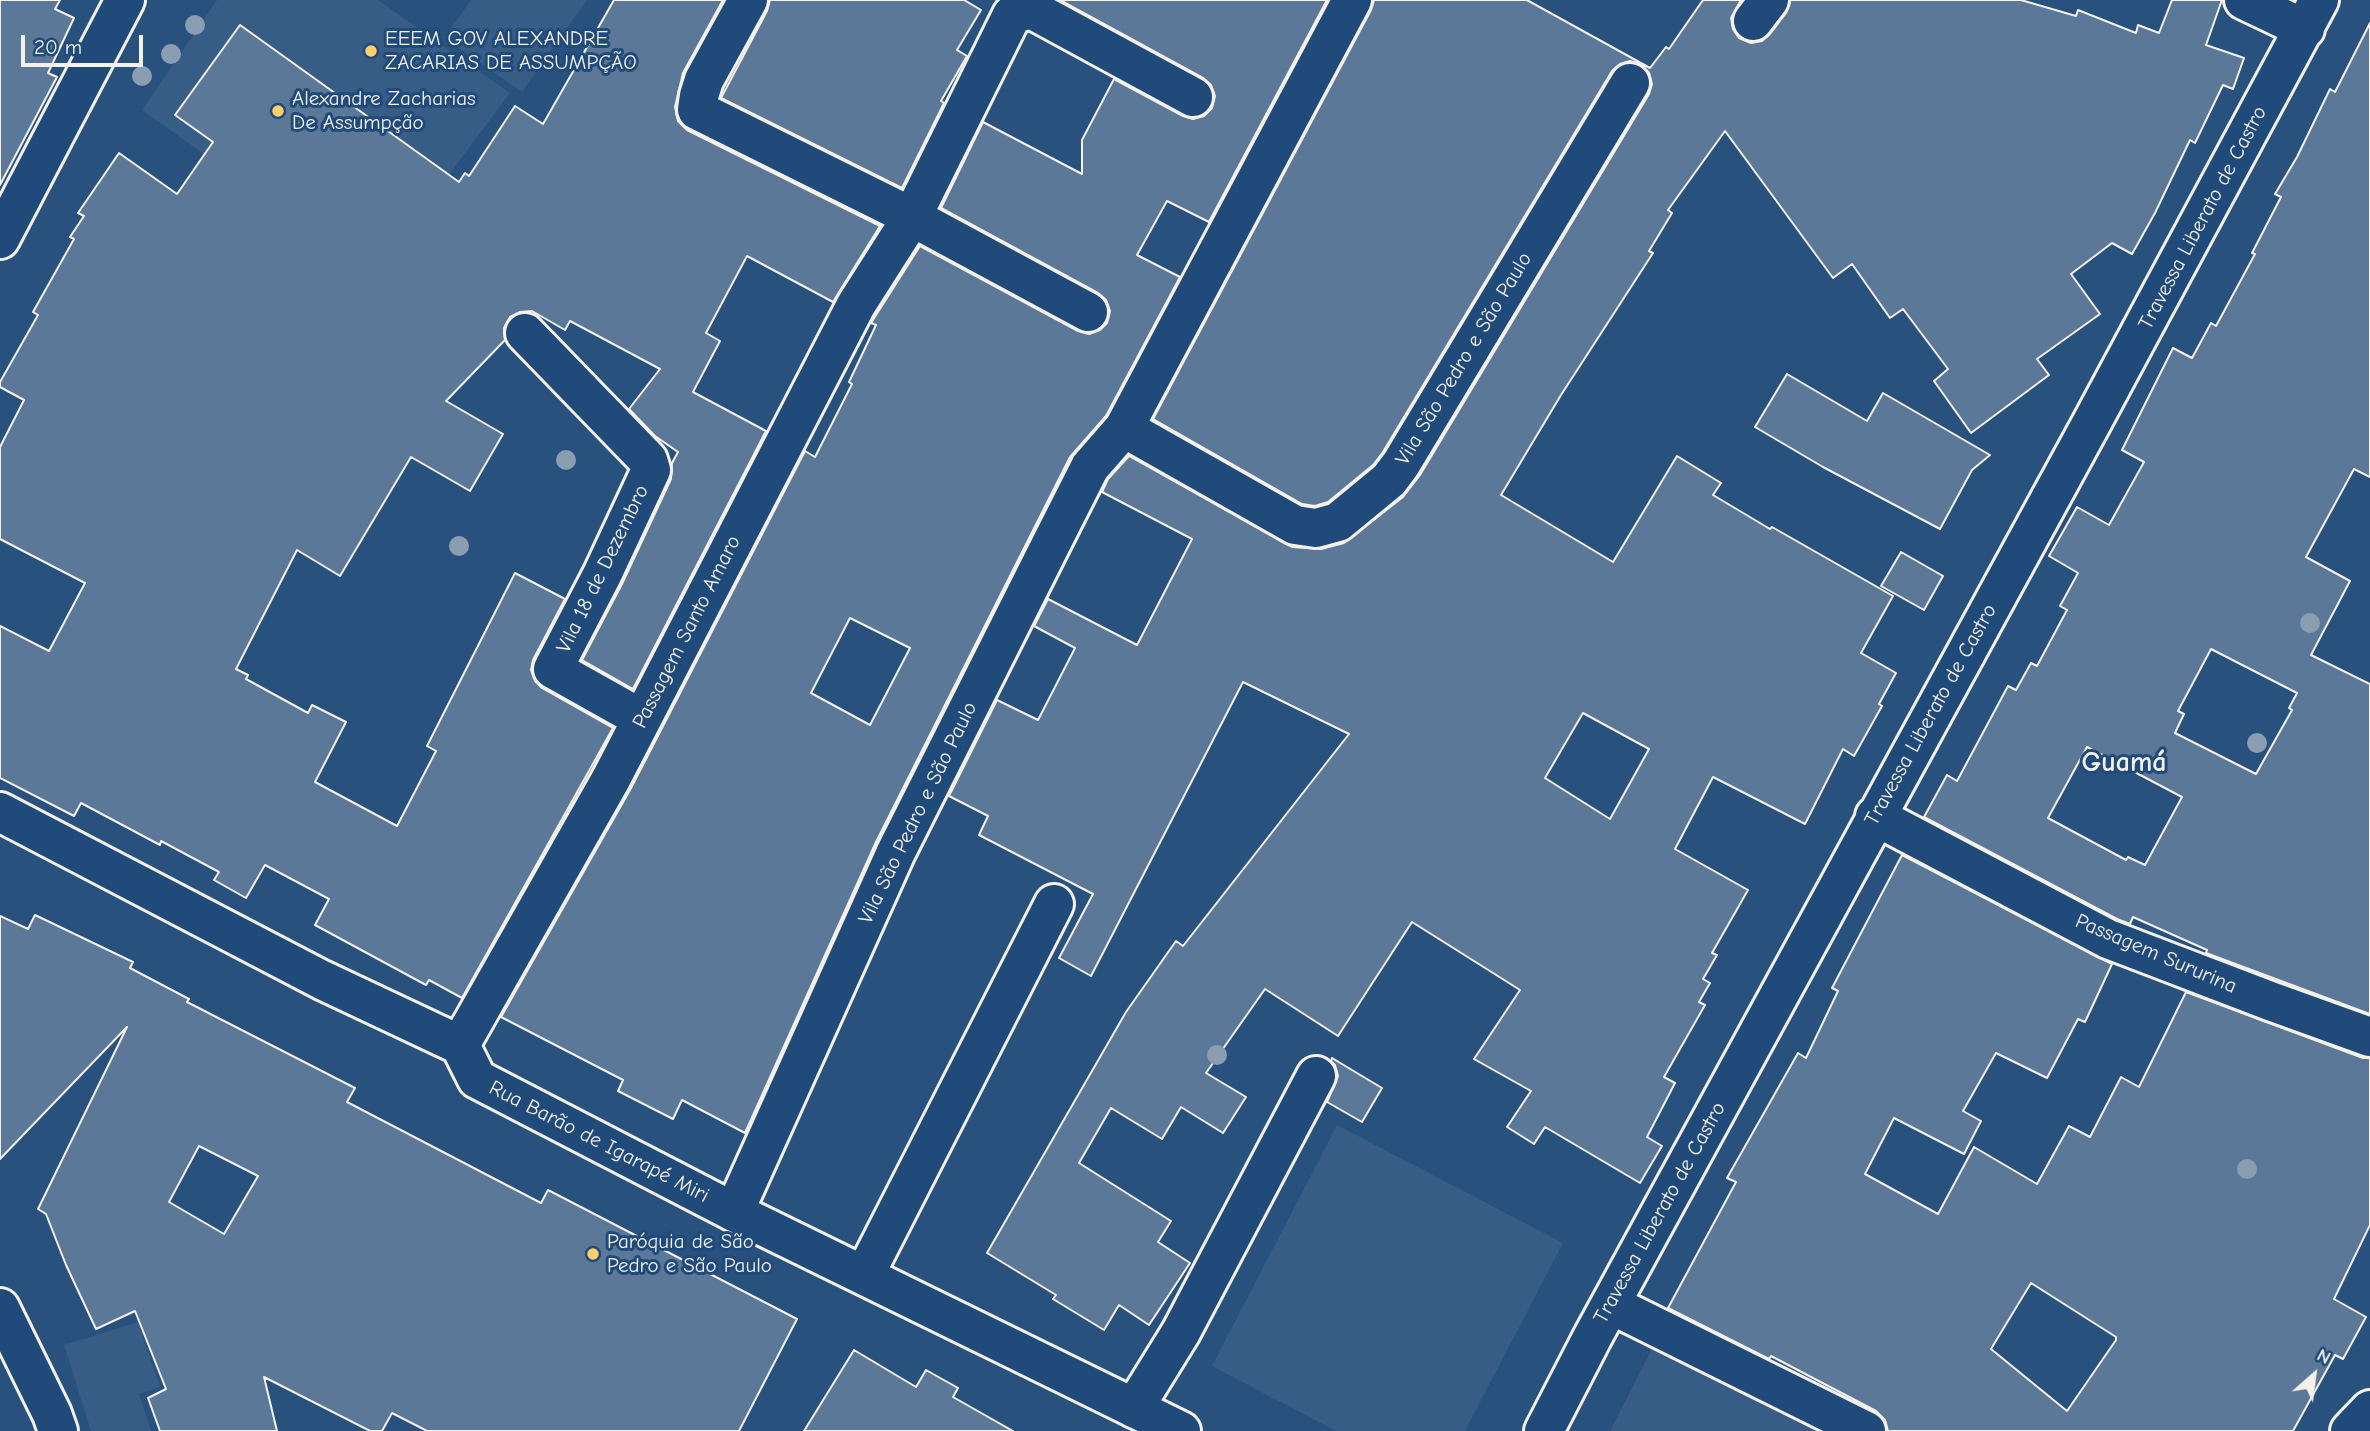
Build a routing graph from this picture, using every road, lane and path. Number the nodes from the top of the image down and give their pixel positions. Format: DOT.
graph roads {
  1 [pos="125,0"];
  2 [pos="748,0"];
  3 [pos="1352,0"];
  4 [pos="2244,0"];
  5 [pos="2312,15"];
  6 [pos="1630,83"];
  7 [pos="1193,97"];
  8 [pos="912,217"];
  9 [pos="0,239"];
  10 [pos="1088,312"];
  11 [pos="524,333"];
  12 [pos="1124,428"];
  13 [pos="642,719"];
  14 [pos="0,812"];
  15 [pos="1875,816"];
  16 [pos="1054,904"];
  17 [pos="2370,1037"];
  18 [pos="460,1045"];
  19 [pos="1316,1076"];
  20 [pos="734,1212"];
  21 [pos="865,1274"];
  22 [pos="1612,1305"];
  23 [pos="0,1308"];
  24 [pos="1134,1408"];
  25 [pos="2370,1410"];
  26 [pos="58,1431"];
  27 [pos="1181,1431"];
  28 [pos="1544,1431"];
  29 [pos="1866,1431"];
  30 [pos="2350,1431"];
  1 -- 9 [label="street"];
  2 -- 8 [label="street"];
  3 -- 12 [label="street, Vila São Pedro e São Paulo"];
  4 -- 5 [label="street"];
  5 -- 15 [label="street, Travessa Liberato de Castro"];
  6 -- 12 [label="street, Vila São Pedro e São Paulo"];
  7 -- 8 [label="street, Passagem Santo Amaro"];
  8 -- 10 [label="street"];
  8 -- 13 [label="street, Passagem Santo Amaro"];
  11 -- 13 [label="street, Vila 18 de Dezembro"];
  12 -- 20 [label="street, Vila São Pedro e São Paulo"];
  13 -- 18 [label="street, Passagem Santo Amaro"];
  14 -- 18 [label="street"];
  15 -- 17 [label="street, Passagem Sururina"];
  15 -- 22 [label="street, Travessa Liberato de Castro"];
  16 -- 21 [label="street"];
  18 -- 20 [label="street, Rua Barão de Igarapé Miri"];
  19 -- 24 [label="street"];
  20 -- 21 [label="street, Rua Barão de Igarapé Miri"];
  21 -- 24 [label="street, Rua Barão de Igarapé Miri"];
  22 -- 28 [label="street, Travessa Liberato de Castro"];
  22 -- 29 [label="street"];
  23 -- 26 [label="street"];
  24 -- 27 [label="street, Rua Barão de Igarapé Miri"];
  25 -- 30 [label="street"];
}
